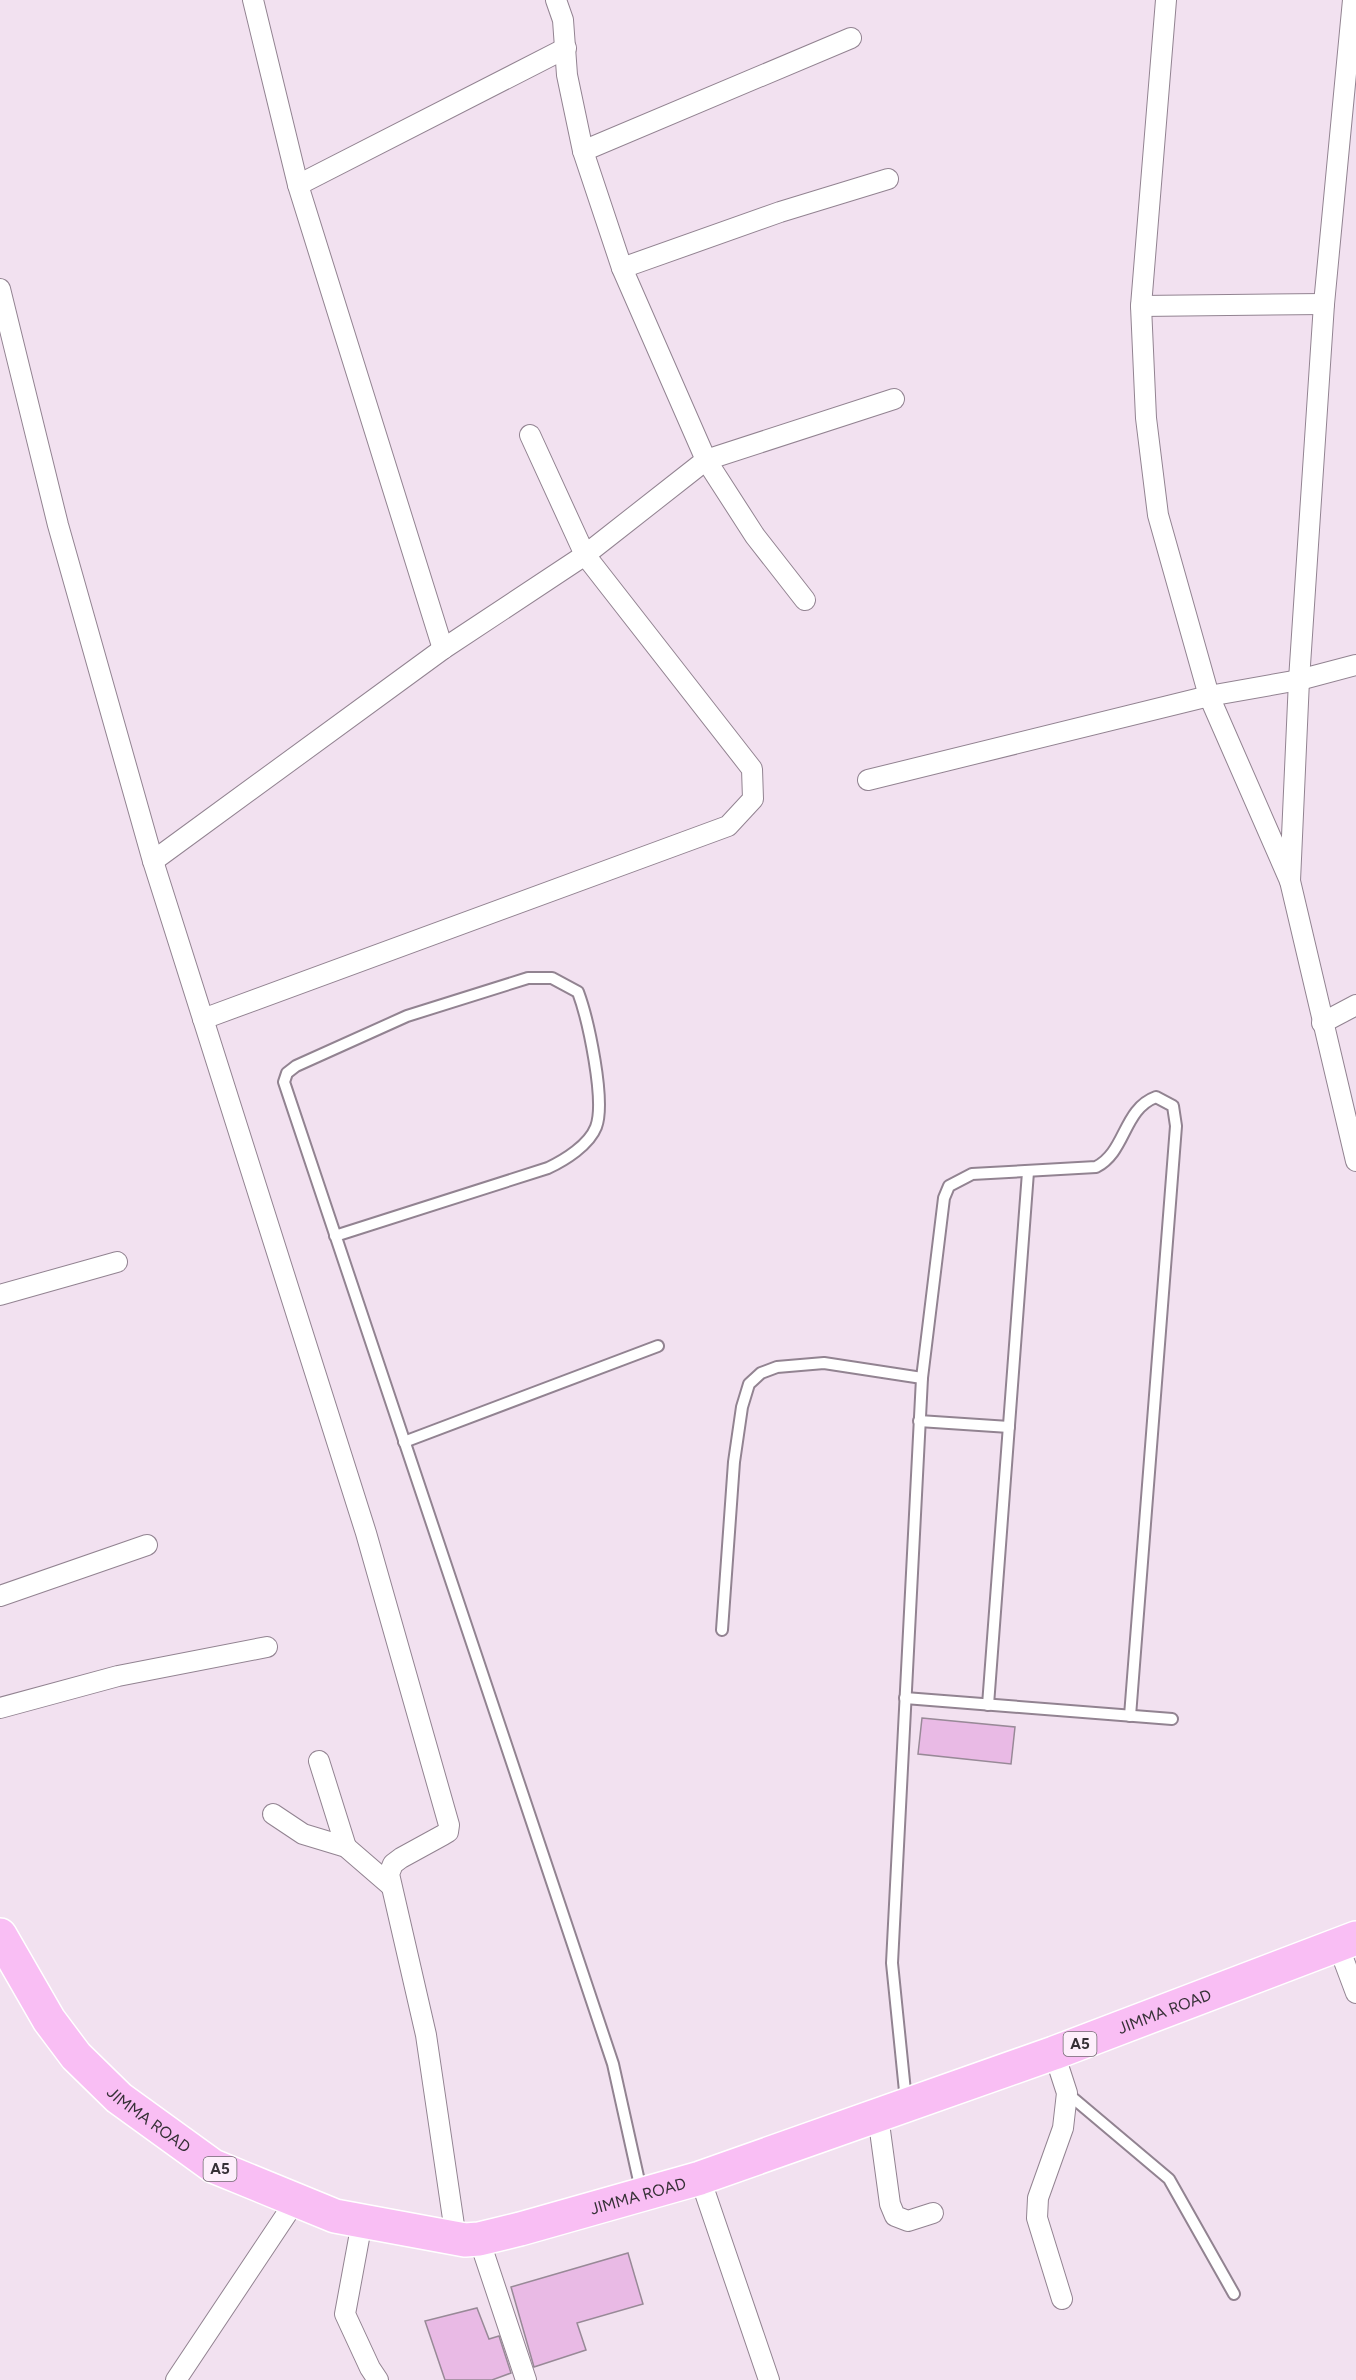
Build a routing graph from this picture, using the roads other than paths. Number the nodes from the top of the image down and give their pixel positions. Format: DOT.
graph roads {
  1 [pos="253,0"];
  2 [pos="556,0"];
  3 [pos="1166,0"];
  4 [pos="1353,0"];
  5 [pos="851,38"];
  6 [pos="566,48"];
  7 [pos="583,151"];
  8 [pos="888,179"];
  9 [pos="298,185"];
  10 [pos="622,267"];
  11 [pos="0,289"];
  12 [pos="1324,304"];
  13 [pos="1141,306"];
  14 [pos="894,399"];
  15 [pos="530,435"];
  16 [pos="706,460"];
  17 [pos="585,555"];
  18 [pos="805,600"];
  19 [pos="443,649"];
  20 [pos="1356,665"];
  21 [pos="1299,680"];
  22 [pos="1209,696"];
  23 [pos="868,780"];
  24 [pos="153,861"];
  25 [pos="1290,881"];
  26 [pos="1356,1005"];
  27 [pos="202,1019"];
  28 [pos="1322,1023"];
  29 [pos="1356,1161"];
  30 [pos="1028,1172"];
  31 [pos="335,1236"];
  32 [pos="117,1262"];
  33 [pos="0,1294"];
  34 [pos="658,1346"];
  35 [pos="922,1378"];
  36 [pos="920,1421"];
  37 [pos="1009,1427"];
  38 [pos="404,1442"];
  39 [pos="147,1545"];
  40 [pos="0,1596"];
  41 [pos="722,1630"];
  42 [pos="267,1647"];
  43 [pos="905,1698"];
  44 [pos="988,1705"];
  45 [pos="0,1708"];
  46 [pos="1130,1716"];
  47 [pos="1172,1719"];
  48 [pos="319,1761"];
  49 [pos="273,1814"];
  50 [pos="346,1846"];
  51 [pos="390,1885"];
  52 [pos="0,1935"];
  53 [pos="1349,1954"];
  54 [pos="1356,1993"];
  55 [pos="1054,2054"];
  56 [pos="1067,2093"];
  57 [pos="892,2111"];
  58 [pos="700,2178"];
  59 [pos="643,2196"];
  60 [pos="296,2200"];
  61 [pos="933,2213"];
  62 [pos="362,2222"];
  63 [pos="467,2239"];
  64 [pos="1234,2294"];
  65 [pos="1062,2300"];
  66 [pos="176,2380"];
  67 [pos="378,2380"];
  68 [pos="526,2380"];
  69 [pos="769,2380"];
  1 -- 9 [label="street"];
  2 -- 6 [label="street"];
  3 -- 13 [label="street"];
  4 -- 12 [label="street"];
  5 -- 7 [label="street"];
  6 -- 7 [label="street"];
  6 -- 9 [label="street"];
  7 -- 10 [label="street"];
  8 -- 10 [label="street"];
  9 -- 19 [label="street"];
  10 -- 16 [label="street"];
  11 -- 24 [label="street"];
  12 -- 13 [label="street"];
  12 -- 21 [label="street"];
  13 -- 22 [label="street"];
  14 -- 16 [label="street"];
  15 -- 17 [label="street"];
  16 -- 17 [label="street"];
  16 -- 18 [label="street"];
  17 -- 19 [label="street"];
  17 -- 27 [label="street"];
  19 -- 24 [label="street"];
  20 -- 21 [label="street"];
  21 -- 22 [label="street"];
  21 -- 25 [label="street"];
  22 -- 23 [label="street"];
  22 -- 25 [label="street"];
  24 -- 27 [label="street"];
  25 -- 28 [label="street"];
  26 -- 28 [label="street"];
  27 -- 51 [label="street"];
  28 -- 29 [label="street"];
  30 -- 35 [label="lane"];
  30 -- 37 [label="lane"];
  30 -- 46 [label="lane"];
  31 -- 31 [label="lane"];
  31 -- 38 [label="lane"];
  32 -- 33 [label="street"];
  34 -- 38 [label="lane"];
  35 -- 36 [label="lane"];
  35 -- 41 [label="lane"];
  36 -- 37 [label="lane"];
  36 -- 43 [label="lane"];
  37 -- 44 [label="lane"];
  38 -- 59 [label="lane"];
  39 -- 40 [label="street"];
  42 -- 45 [label="street"];
  43 -- 44 [label="lane"];
  43 -- 57 [label="lane"];
  44 -- 46 [label="lane"];
  46 -- 47 [label="lane"];
  48 -- 50 [label="street"];
  49 -- 50 [label="street"];
  50 -- 51 [label="street"];
  51 -- 63 [label="street"];
  52 -- 60 [label="highway, JIMMA ROAD / A5"];
  53 -- 54 [label="street"];
  53 -- 55 [label="highway, JIMMA ROAD / A5"];
  55 -- 56 [label="street"];
  55 -- 57 [label="highway, JIMMA ROAD / A5"];
  56 -- 64 [label="lane"];
  56 -- 65 [label="street"];
  57 -- 58 [label="highway, JIMMA ROAD / A5"];
  57 -- 61 [label="street"];
  58 -- 59 [label="highway, JIMMA ROAD / A5"];
  58 -- 69 [label="street"];
  59 -- 63 [label="highway, JIMMA ROAD / A5"];
  60 -- 62 [label="highway, JIMMA ROAD / A5"];
  60 -- 66 [label="street"];
  62 -- 63 [label="highway, JIMMA ROAD / A5"];
  62 -- 67 [label="street"];
  63 -- 68 [label="street"];
}
